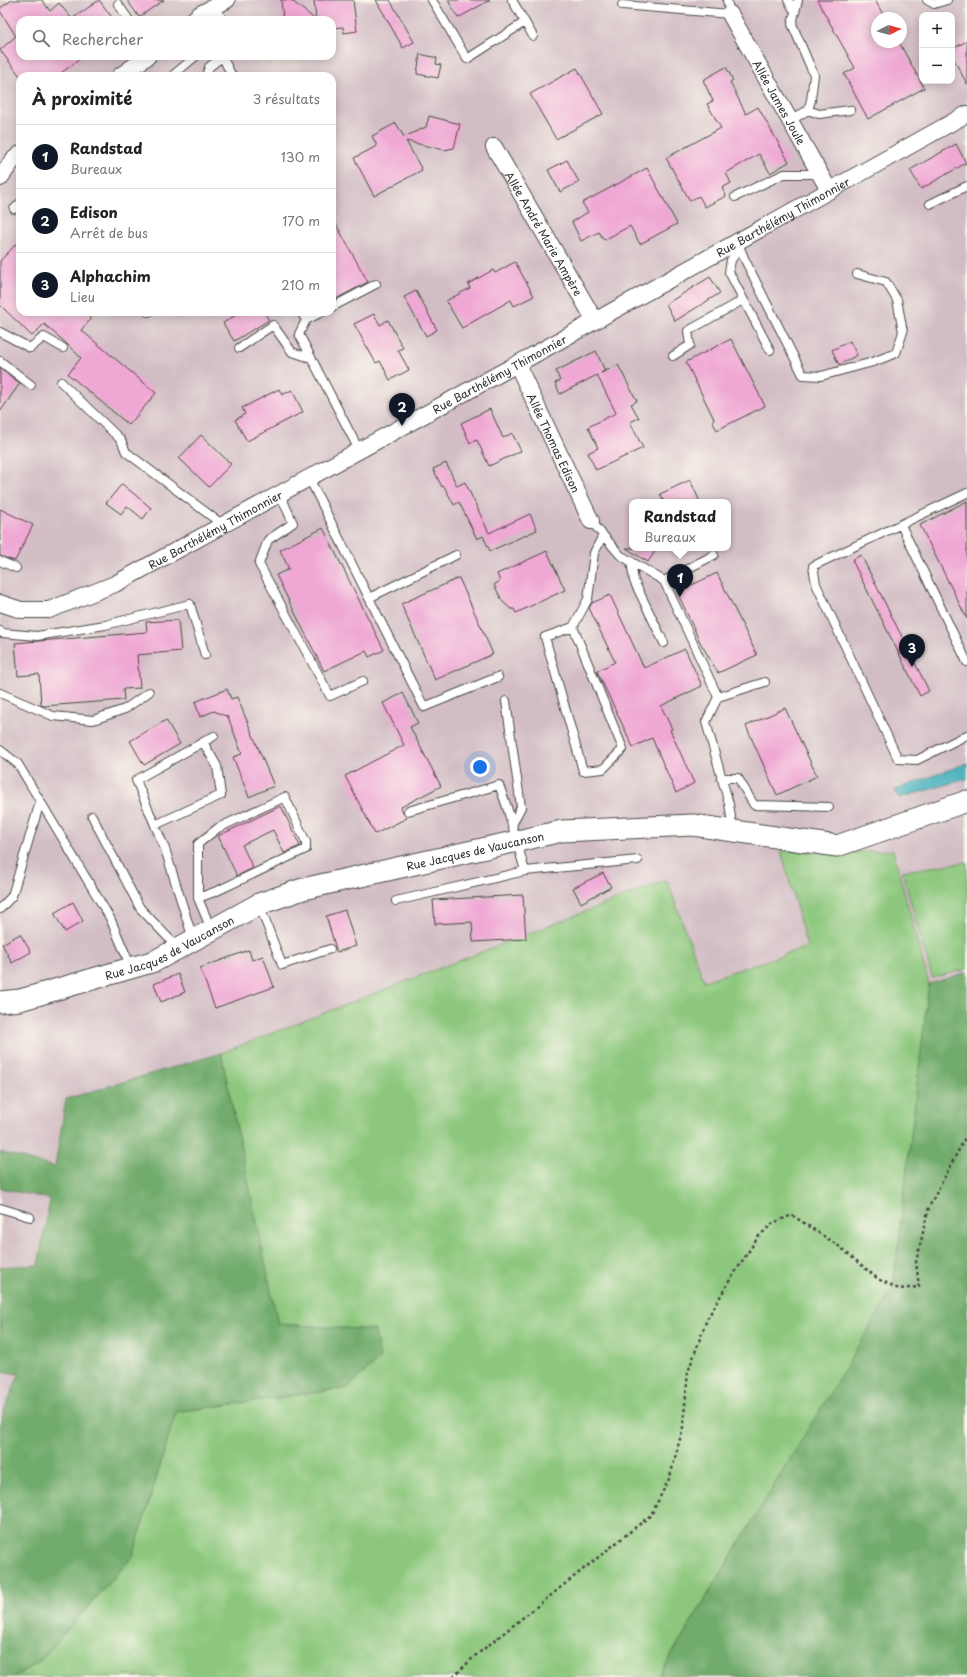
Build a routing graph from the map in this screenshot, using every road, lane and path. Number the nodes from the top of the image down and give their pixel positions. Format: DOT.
graph roads {
  1 [pos="432,0"];
  2 [pos="512,0"];
  3 [pos="788,0"];
  4 [pos="798,0"];
  5 [pos="927,0"];
  6 [pos="947,0"];
  7 [pos="118,4"];
  8 [pos="622,5"];
  9 [pos="220,6"];
  10 [pos="729,7"];
  11 [pos="795,12"];
  12 [pos="126,16"];
  13 [pos="198,16"];
  14 [pos="525,22"];
  15 [pos="533,36"];
  16 [pos="142,60"];
  17 [pos="191,60"];
  18 [pos="218,60"];
  19 [pos="224,60"];
  20 [pos="126,72"];
  21 [pos="177,72"];
  22 [pos="207,72"];
  23 [pos="230,72"];
  24 [pos="808,110"];
  25 [pos="850,110"];
  26 [pos="967,114"];
  27 [pos="790,121"];
  28 [pos="494,147"];
  29 [pos="16,161"];
  30 [pos="820,174"];
  31 [pos="0,178"];
  32 [pos="967,186"];
  33 [pos="829,190"];
  34 [pos="734,198"];
  35 [pos="930,204"];
  36 [pos="738,244"];
  37 [pos="857,274"];
  38 [pos="376,284"];
  39 [pos="743,300"];
  40 [pos="336,305"];
  41 [pos="304,316"];
  42 [pos="314,316"];
  43 [pos="306,320"];
  44 [pos="594,320"];
  45 [pos="0,332"];
  46 [pos="63,348"];
  47 [pos="239,348"];
  48 [pos="770,350"];
  49 [pos="673,356"];
  50 [pos="311,358"];
  51 [pos="0,361"];
  52 [pos="516,364"];
  53 [pos="61,382"];
  54 [pos="31,385"];
  55 [pos="359,450"];
  56 [pos="309,478"];
  57 [pos="967,493"];
  58 [pos="280,494"];
  59 [pos="591,521"];
  60 [pos="223,525"];
  61 [pos="901,525"];
  62 [pos="603,535"];
  63 [pos="456,555"];
  64 [pos="714,555"];
  65 [pos="0,561"];
  66 [pos="631,561"];
  67 [pos="16,568"];
  68 [pos="664,581"];
  69 [pos="369,598"];
  70 [pos="0,603"];
  71 [pos="574,627"];
  72 [pos="0,631"];
  73 [pos="664,643"];
  74 [pos="205,655"];
  75 [pos="967,662"];
  76 [pos="498,677"];
  77 [pos="363,681"];
  78 [pos="765,682"];
  79 [pos="0,692"];
  80 [pos="149,692"];
  81 [pos="718,697"];
  82 [pos="506,701"];
  83 [pos="967,735"];
  84 [pos="214,736"];
  85 [pos="204,742"];
  86 [pos="0,750"];
  87 [pos="721,778"];
  88 [pos="967,801"];
  89 [pos="40,802"];
  90 [pos="829,807"];
  91 [pos="408,811"];
  92 [pos="92,816"];
  93 [pos="155,825"];
  94 [pos="733,831"];
  95 [pos="514,833"];
  96 [pos="638,860"];
  97 [pos="525,871"];
  98 [pos="198,898"];
  99 [pos="396,902"];
  100 [pos="259,904"];
  101 [pos="0,909"];
  102 [pos="211,929"];
  103 [pos="186,944"];
  104 [pos="330,949"];
  105 [pos="131,968"];
  106 [pos="0,1002"];
  107 [pos="967,1134"];
  108 [pos="0,1208"];
  109 [pos="30,1217"];
  110 [pos="453,1677"];
  1 -- 14 [label="lane"];
  2 -- 14 [label="lane"];
  3 -- 11 [label="lane"];
  4 -- 11 [label="lane"];
  5 -- 6 [label="lane"];
  7 -- 12 [label="lane"];
  8 -- 10 [label="lane"];
  9 -- 13 [label="street"];
  10 -- 27 [label="street, Allée James Joule"];
  11 -- 24 [label="lane"];
  14 -- 15 [label="lane"];
  16 -- 20 [label="street"];
  17 -- 21 [label="lane"];
  18 -- 22 [label="lane"];
  19 -- 23 [label="lane"];
  24 -- 25 [label="lane"];
  24 -- 27 [label="lane"];
  26 -- 33 [label="street, Rue Barthélémy Thimonnier"];
  27 -- 30 [label="street, Allée James Joule"];
  28 -- 44 [label="street, Allée André Marie Ampère"];
  29 -- 31 [label="street"];
  30 -- 33 [label="street, Allée James Joule"];
  30 -- 34 [label="lane"];
  32 -- 35 [label="lane"];
  33 -- 36 [label="street, Rue Barthélémy Thimonnier"];
  36 -- 37 [label="lane"];
  36 -- 39 [label="lane"];
  36 -- 44 [label="street, Rue Barthélémy Thimonnier"];
  38 -- 40 [label="lane"];
  39 -- 48 [label="lane"];
  39 -- 49 [label="lane"];
  41 -- 43 [label="lane"];
  42 -- 43 [label="lane"];
  43 -- 50 [label="lane"];
  44 -- 52 [label="street, Rue Barthélémy Thimonnier"];
  45 -- 46 [label="lane"];
  47 -- 50 [label="lane"];
  50 -- 55 [label="lane"];
  51 -- 54 [label="lane"];
  52 -- 55 [label="street, Rue Barthélémy Thimonnier"];
  52 -- 59 [label="street, Allée Thomas Edison"];
  53 -- 60 [label="lane"];
  55 -- 56 [label="street, Rue Barthélémy Thimonnier"];
  56 -- 58 [label="street, Rue Barthélémy Thimonnier"];
  56 -- 69 [label="lane"];
  57 -- 61 [label="lane"];
  58 -- 60 [label="street, Rue Barthélémy Thimonnier"];
  58 -- 77 [label="lane"];
  59 -- 62 [label="lane"];
  60 -- 70 [label="street, Rue Barthélémy Thimonnier"];
  61 -- 75 [label="lane"];
  61 -- 83 [label="lane"];
  62 -- 66 [label="lane"];
  62 -- 71 [label="lane"];
  63 -- 69 [label="lane"];
  64 -- 68 [label="lane"];
  65 -- 67 [label="lane"];
  66 -- 68 [label="lane"];
  66 -- 73 [label="lane"];
  68 -- 81 [label="lane"];
  69 -- 76 [label="lane"];
  71 -- 71 [label="lane"];
  72 -- 74 [label="lane"];
  78 -- 81 [label="lane"];
  79 -- 80 [label="lane"];
  81 -- 87 [label="lane"];
  82 -- 95 [label="lane"];
  84 -- 85 [label="lane"];
  85 -- 93 [label="lane"];
  85 -- 93 [label="lane"];
  86 -- 89 [label="lane"];
  87 -- 90 [label="lane"];
  87 -- 94 [label="lane"];
  88 -- 94 [label="street, Rue Jacques de Vaucanson"];
  89 -- 101 [label="lane"];
  89 -- 105 [label="lane"];
  91 -- 95 [label="lane"];
  92 -- 103 [label="lane"];
  93 -- 103 [label="lane"];
  94 -- 95 [label="street, Rue Jacques de Vaucanson"];
  95 -- 97 [label="lane"];
  95 -- 100 [label="street, Rue Jacques de Vaucanson"];
  96 -- 97 [label="lane"];
  97 -- 99 [label="lane"];
  98 -- 98 [label="lane"];
  98 -- 102 [label="lane"];
  100 -- 102 [label="street, Rue Jacques de Vaucanson"];
  100 -- 104 [label="lane"];
  102 -- 103 [label="street, Rue Jacques de Vaucanson"];
  103 -- 105 [label="street, Rue Jacques de Vaucanson"];
  105 -- 106 [label="street, Rue Jacques de Vaucanson"];
  107 -- 110 [label="path"];
  108 -- 109 [label="lane"];
}
